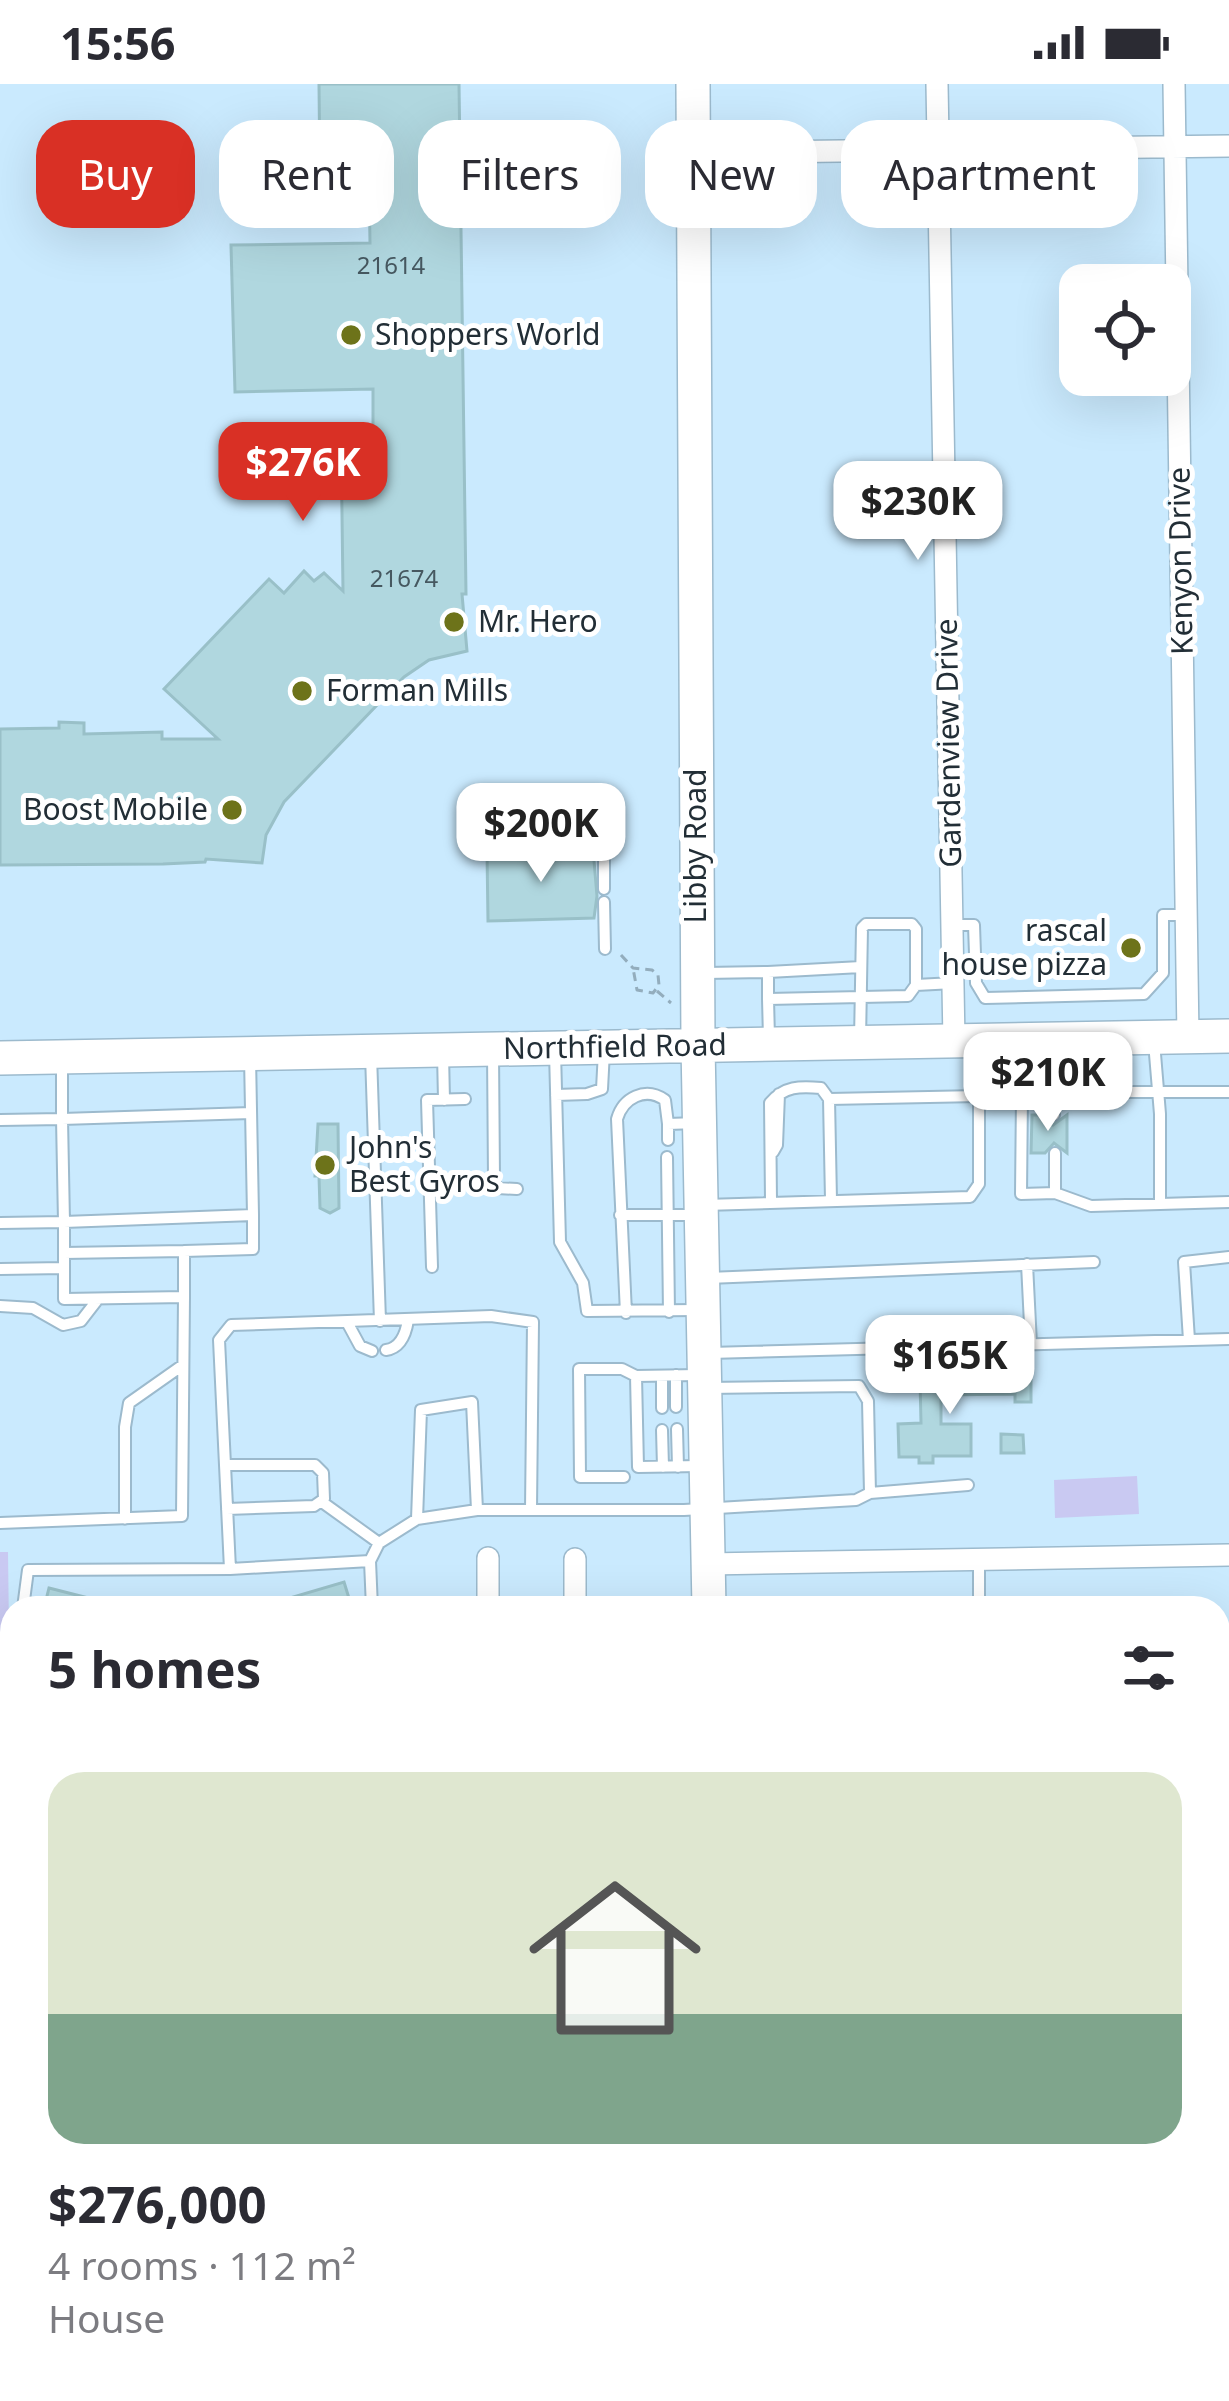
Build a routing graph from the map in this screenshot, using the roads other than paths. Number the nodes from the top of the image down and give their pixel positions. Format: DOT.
graph roads {
  1 [pos="693,84"];
  2 [pos="938,84"];
  3 [pos="1174,84"];
  4 [pos="694,120"];
  5 [pos="939,120"];
  6 [pos="1138,146"];
  7 [pos="1175,146"];
  8 [pos="1229,146"];
  9 [pos="695,228"];
  10 [pos="940,228"];
  11 [pos="604,839"];
  12 [pos="1186,915"];
  13 [pos="953,925"];
  14 [pos="611,949"];
  15 [pos="861,967"];
  16 [pos="768,972"];
  17 [pos="697,973"];
  18 [pos="954,983"];
  19 [pos="916,985"];
  20 [pos="861,998"];
  21 [pos="768,999"];
  22 [pos="1229,1036"];
  23 [pos="1154,1038"];
  24 [pos="1188,1038"];
  25 [pos="965,1042"];
  26 [pos="860,1043"];
  27 [pos="769,1045"];
  28 [pos="698,1046"];
  29 [pos="555,1048"];
  30 [pos="604,1048"];
  31 [pos="493,1049"];
  32 [pos="443,1051"];
  33 [pos="371,1052"];
  34 [pos="250,1053"];
  35 [pos="62,1057"];
  36 [pos="0,1058"];
  37 [pos="1033,1059"];
  38 [pos="1107,1092"];
  39 [pos="1156,1092"];
  40 [pos="1229,1092"];
  41 [pos="556,1096"];
  42 [pos="979,1096"];
  43 [pos="465,1099"];
  44 [pos="830,1099"];
  45 [pos="444,1100"];
  46 [pos="251,1113"];
  47 [pos="1054,1115"];
  48 [pos="62,1119"];
  49 [pos="0,1120"];
  50 [pos="684,1124"];
  51 [pos="668,1140"];
  52 [pos="1055,1153"];
  53 [pos="668,1157"];
  54 [pos="517,1189"];
  55 [pos="1055,1193"];
  56 [pos="831,1200"];
  57 [pos="771,1201"];
  58 [pos="1229,1202"];
  59 [pos="1160,1204"];
  60 [pos="702,1210"];
  61 [pos="253,1215"];
  62 [pos="620,1215"];
  63 [pos="668,1215"];
  64 [pos="64,1222"];
  65 [pos="0,1223"];
  66 [pos="184,1251"];
  67 [pos="64,1253"];
  68 [pos="1229,1257"];
  69 [pos="1094,1262"];
  70 [pos="1027,1264"];
  71 [pos="432,1267"];
  72 [pos="64,1268"];
  73 [pos="0,1269"];
  74 [pos="705,1294"];
  75 [pos="184,1297"];
  76 [pos="98,1299"];
  77 [pos="0,1306"];
  78 [pos="669,1312"];
  79 [pos="626,1313"];
  80 [pos="408,1320"];
  81 [pos="346,1322"];
  82 [pos="380,1322"];
  83 [pos="1229,1339"];
  84 [pos="1190,1340"];
  85 [pos="1031,1344"];
  86 [pos="386,1349"];
  87 [pos="372,1351"];
  88 [pos="183,1365"];
  89 [pos="699,1373"];
  90 [pos="636,1376"];
  91 [pos="662,1376"];
  92 [pos="676,1407"];
  93 [pos="662,1408"];
  94 [pos="677,1429"];
  95 [pos="662,1430"];
  96 [pos="225,1465"];
  97 [pos="663,1467"];
  98 [pos="693,1467"];
  99 [pos="624,1478"];
  100 [pos="968,1486"];
  101 [pos="870,1493"];
  102 [pos="322,1502"];
  103 [pos="708,1508"];
  104 [pos="227,1509"];
  105 [pos="531,1509"];
  106 [pos="477,1510"];
  107 [pos="125,1519"];
  108 [pos="417,1519"];
  109 [pos="0,1523"];
  110 [pos="379,1543"];
  111 [pos="1229,1555"];
  112 [pos="488,1558"];
  113 [pos="574,1559"];
  114 [pos="979,1561"];
  115 [pos="370,1562"];
  116 [pos="708,1564"];
  117 [pos="230,1569"];
  118 [pos="24,1596"];
  119 [pos="371,1596"];
  120 [pos="488,1596"];
  121 [pos="575,1596"];
  122 [pos="709,1596"];
  123 [pos="979,1596"];
  1 -- 4 [label="main road, Libby Road"];
  2 -- 5 [label="street, Gardenview Drive"];
  3 -- 7 [label="street, Kenyon Drive"];
  6 -- 7 [label="street"];
  7 -- 8 [label="street"];
  7 -- 12 [label="street, Kenyon Drive"];
  9 -- 17 [label="main road, Libby Road"];
  10 -- 13 [label="street, Gardenview Drive"];
  11 -- 14 [label="lane"];
  12 -- 13 [label="lane"];
  12 -- 24 [label="street, Kenyon Drive"];
  13 -- 18 [label="street, Gardenview Drive"];
  15 -- 16 [label="lane"];
  15 -- 19 [label="lane"];
  15 -- 20 [label="lane"];
  16 -- 17 [label="lane"];
  16 -- 21 [label="lane"];
  17 -- 28 [label="main road, Libby Road"];
  18 -- 19 [label="lane"];
  18 -- 25 [label="street, Gardenview Drive"];
  19 -- 20 [label="lane"];
  20 -- 21 [label="lane"];
  20 -- 26 [label="lane"];
  21 -- 27 [label="lane"];
  22 -- 24 [label="main road, Northfield Road"];
  23 -- 24 [label="main road, Northfield Road"];
  23 -- 37 [label="main road, Northfield Road"];
  23 -- 39 [label="lane"];
  25 -- 26 [label="main road, Northfield Road"];
  25 -- 37 [label="main road, Northfield Road"];
  25 -- 42 [label="lane"];
  26 -- 27 [label="main road, Northfield Road"];
  27 -- 28 [label="main road, Northfield Road"];
  28 -- 30 [label="main road, Northfield Road"];
  28 -- 50 [label="main road, Libby Road"];
  29 -- 30 [label="main road, Northfield Road"];
  29 -- 31 [label="main road, Northfield Road"];
  29 -- 41 [label="lane"];
  30 -- 41 [label="lane"];
  31 -- 32 [label="main road, Northfield Road"];
  31 -- 54 [label="lane"];
  32 -- 33 [label="main road, Northfield Road"];
  32 -- 45 [label="lane"];
  33 -- 34 [label="main road, Northfield Road"];
  33 -- 82 [label="lane"];
  34 -- 35 [label="main road, Northfield Road"];
  34 -- 46 [label="lane"];
  35 -- 36 [label="main road, Northfield Road"];
  35 -- 48 [label="lane"];
  37 -- 47 [label="lane"];
  37 -- 55 [label="lane"];
  38 -- 39 [label="lane"];
  39 -- 40 [label="lane"];
  39 -- 59 [label="lane"];
  41 -- 79 [label="lane"];
  42 -- 44 [label="lane"];
  42 -- 56 [label="lane"];
  43 -- 45 [label="lane"];
  44 -- 56 [label="lane"];
  44 -- 57 [label="lane"];
  45 -- 71 [label="lane"];
  46 -- 48 [label="lane"];
  46 -- 61 [label="lane"];
  48 -- 49 [label="lane"];
  48 -- 64 [label="lane"];
  50 -- 51 [label="lane"];
  50 -- 60 [label="main road, Libby Road"];
  50 -- 62 [label="lane"];
  52 -- 55 [label="lane"];
  53 -- 63 [label="lane"];
  55 -- 59 [label="lane"];
  56 -- 57 [label="lane"];
  57 -- 60 [label="lane"];
  58 -- 59 [label="lane"];
  60 -- 63 [label="lane"];
  60 -- 74 [label="main road, Libby Road"];
  61 -- 64 [label="lane"];
  61 -- 66 [label="lane"];
  62 -- 63 [label="lane"];
  62 -- 79 [label="lane"];
  63 -- 78 [label="lane"];
  64 -- 65 [label="lane"];
  64 -- 67 [label="lane"];
  66 -- 67 [label="lane"];
  66 -- 75 [label="lane"];
  67 -- 72 [label="lane"];
  68 -- 84 [label="lane"];
  69 -- 70 [label="lane"];
  70 -- 74 [label="lane"];
  70 -- 85 [label="lane"];
  72 -- 73 [label="lane"];
  72 -- 76 [label="lane"];
  74 -- 78 [label="lane"];
  74 -- 89 [label="main road, Libby Road"];
  75 -- 76 [label="lane"];
  75 -- 88 [label="lane"];
  76 -- 77 [label="lane"];
  78 -- 79 [label="lane"];
  80 -- 82 [label="lane"];
  80 -- 86 [label="lane"];
  80 -- 105 [label="lane"];
  81 -- 82 [label="lane"];
  81 -- 87 [label="lane"];
  81 -- 96 [label="lane"];
  83 -- 84 [label="lane"];
  84 -- 85 [label="lane"];
  85 -- 89 [label="lane"];
  88 -- 107 [label="lane"];
  88 -- 107 [label="lane"];
  89 -- 91 [label="lane"];
  89 -- 92 [label="lane"];
  89 -- 98 [label="main road, Libby Road"];
  89 -- 101 [label="lane"];
  90 -- 91 [label="lane"];
  90 -- 97 [label="lane"];
  90 -- 99 [label="lane"];
  91 -- 93 [label="lane"];
  94 -- 98 [label="lane"];
  95 -- 97 [label="lane"];
  96 -- 102 [label="lane"];
  96 -- 104 [label="lane"];
  97 -- 98 [label="lane"];
  98 -- 103 [label="main road, Libby Road"];
  100 -- 101 [label="lane"];
  101 -- 103 [label="lane"];
  102 -- 104 [label="lane"];
  102 -- 110 [label="lane"];
  103 -- 105 [label="lane"];
  103 -- 116 [label="main road, Libby Road"];
  104 -- 117 [label="lane"];
  105 -- 106 [label="lane"];
  106 -- 108 [label="lane"];
  106 -- 108 [label="lane"];
  107 -- 109 [label="lane"];
  108 -- 110 [label="lane"];
  110 -- 115 [label="lane"];
  111 -- 114 [label="street"];
  112 -- 120 [label="street"];
  113 -- 121 [label="street"];
  114 -- 116 [label="street"];
  114 -- 123 [label="lane"];
  115 -- 117 [label="lane"];
  115 -- 119 [label="lane"];
  116 -- 122 [label="main road, Libby Road"];
  117 -- 118 [label="lane"];
}
